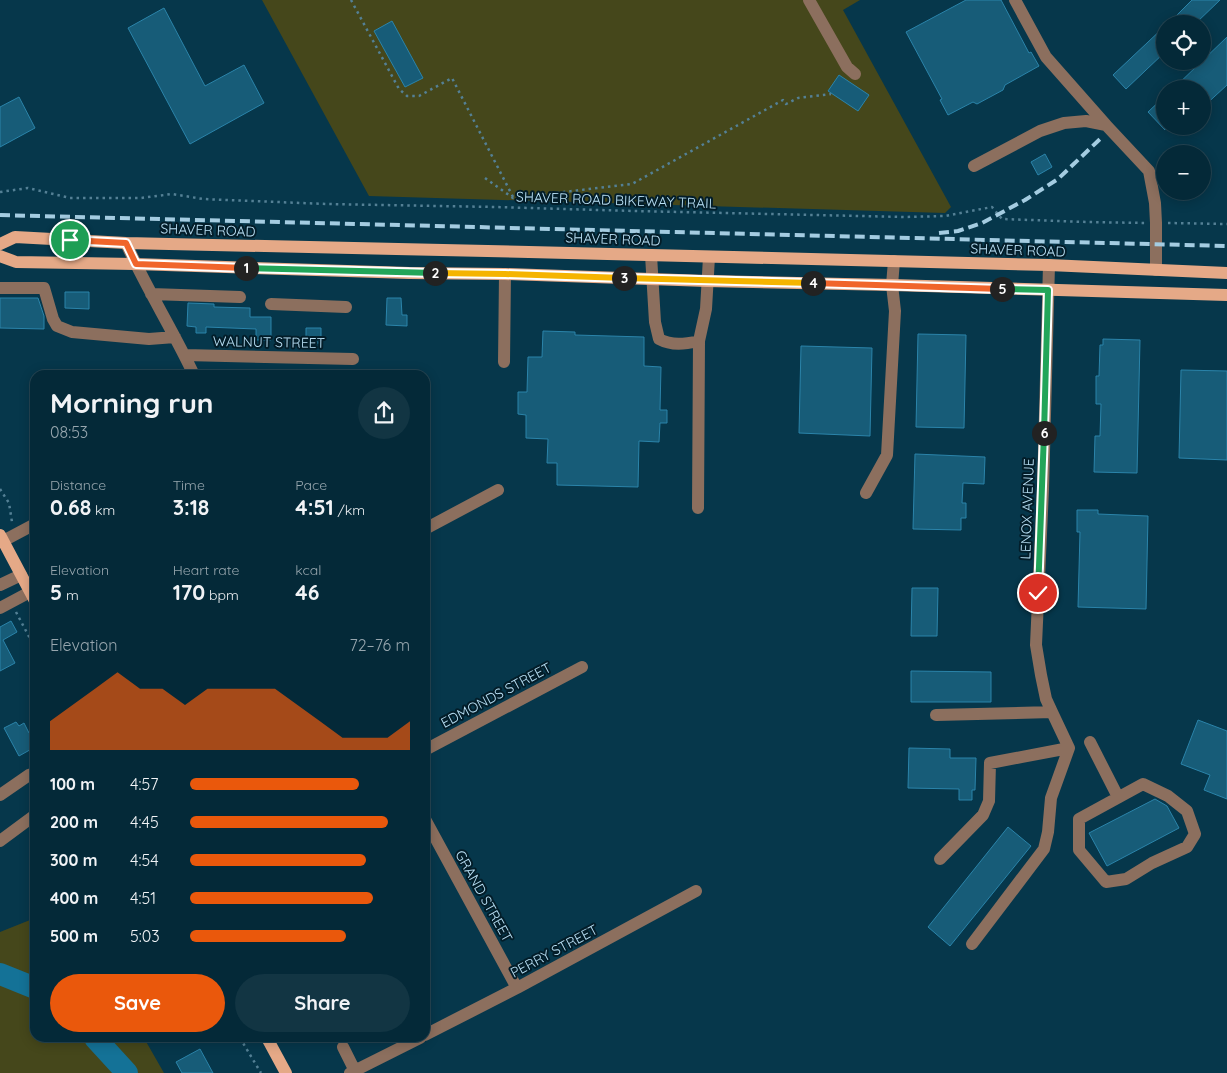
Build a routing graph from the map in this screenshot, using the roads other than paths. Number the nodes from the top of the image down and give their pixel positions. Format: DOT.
graph roads {
  1 [pos="809,0"];
  2 [pos="1015,0"];
  3 [pos="855,74"];
  4 [pos="1106,125"];
  5 [pos="974,166"];
  6 [pos="126,243"];
  7 [pos="0,244"];
  8 [pos="651,255"];
  9 [pos="0,256"];
  10 [pos="709,256"];
  11 [pos="894,261"];
  12 [pos="136,264"];
  13 [pos="1049,266"];
  14 [pos="1156,270"];
  15 [pos="1227,273"];
  16 [pos="505,274"];
  17 [pos="652,279"];
  18 [pos="708,281"];
  19 [pos="892,285"];
  20 [pos="0,288"];
  21 [pos="1048,290"];
  22 [pos="152,294"];
  23 [pos="1227,295"];
  24 [pos="240,297"];
  25 [pos="271,304"];
  26 [pos="346,307"];
  27 [pos="175,337"];
  28 [pos="699,341"];
  29 [pos="185,356"];
  30 [pos="353,360"];
  31 [pos="504,362"];
  32 [pos="192,370"];
  33 [pos="498,490"];
  34 [pos="866,493"];
  35 [pos="698,508"];
  36 [pos="430,526"];
  37 [pos="30,527"];
  38 [pos="2,538"];
  39 [pos="21,575"];
  40 [pos="0,585"];
  41 [pos="30,592"];
  42 [pos="30,598"];
  43 [pos="5,606"];
  44 [pos="582,667"];
  45 [pos="1052,712"];
  46 [pos="936,715"];
  47 [pos="1090,742"];
  48 [pos="430,747"];
  49 [pos="1069,748"];
  50 [pos="30,775"];
  51 [pos="0,795"];
  52 [pos="1118,797"];
  53 [pos="30,819"];
  54 [pos="430,828"];
  55 [pos="0,841"];
  56 [pos="940,859"];
  57 [pos="696,891"];
  58 [pos="972,944"];
  59 [pos="517,988"];
  60 [pos="430,1032"];
  61 [pos="270,1042"];
  62 [pos="412,1042"];
  63 [pos="343,1047"];
  64 [pos="353,1072"];
  65 [pos="286,1073"];
  1 -- 3 [label="street"];
  2 -- 4 [label="street"];
  4 -- 5 [label="street"];
  4 -- 14 [label="street"];
  6 -- 7 [label="main road, SHAVER ROAD"];
  6 -- 8 [label="main road, SHAVER ROAD"];
  6 -- 12 [label="street"];
  8 -- 10 [label="main road, SHAVER ROAD"];
  8 -- 17 [label="street"];
  9 -- 12 [label="main road"];
  10 -- 11 [label="main road, SHAVER ROAD"];
  10 -- 18 [label="street"];
  11 -- 13 [label="main road, SHAVER ROAD"];
  11 -- 19 [label="street"];
  12 -- 16 [label="main road"];
  12 -- 22 [label="street"];
  13 -- 14 [label="main road, SHAVER ROAD"];
  13 -- 21 [label="street, LENOX AVENUE"];
  14 -- 15 [label="main road, SHAVER ROAD"];
  16 -- 17 [label="main road"];
  16 -- 31 [label="street"];
  17 -- 18 [label="main road"];
  17 -- 28 [label="street"];
  18 -- 19 [label="main road"];
  18 -- 28 [label="street"];
  19 -- 21 [label="main road"];
  19 -- 34 [label="street"];
  20 -- 27 [label="street"];
  21 -- 23 [label="main road"];
  21 -- 45 [label="street, LENOX AVENUE"];
  22 -- 24 [label="street"];
  22 -- 27 [label="street"];
  25 -- 26 [label="street"];
  27 -- 29 [label="street"];
  28 -- 35 [label="street"];
  29 -- 30 [label="street, WALNUT STREET"];
  29 -- 32 [label="street"];
  33 -- 36 [label="street"];
  37 -- 38 [label="street"];
  38 -- 39 [label="main road"];
  39 -- 40 [label="street"];
  39 -- 41 [label="main road"];
  42 -- 43 [label="street"];
  44 -- 48 [label="street, EDMONDS STREET"];
  45 -- 46 [label="street"];
  45 -- 49 [label="street, LENOX AVENUE"];
  47 -- 52 [label="street"];
  49 -- 56 [label="street"];
  49 -- 58 [label="street"];
  50 -- 51 [label="street"];
  52 -- 52 [label="street"];
  53 -- 55 [label="street"];
  54 -- 59 [label="street, GRAND STREET"];
  57 -- 59 [label="street, PERRY STREET"];
  59 -- 60 [label="street, PERRY STREET"];
  61 -- 65 [label="main road"];
  62 -- 64 [label="street"];
  63 -- 64 [label="street"];
}
